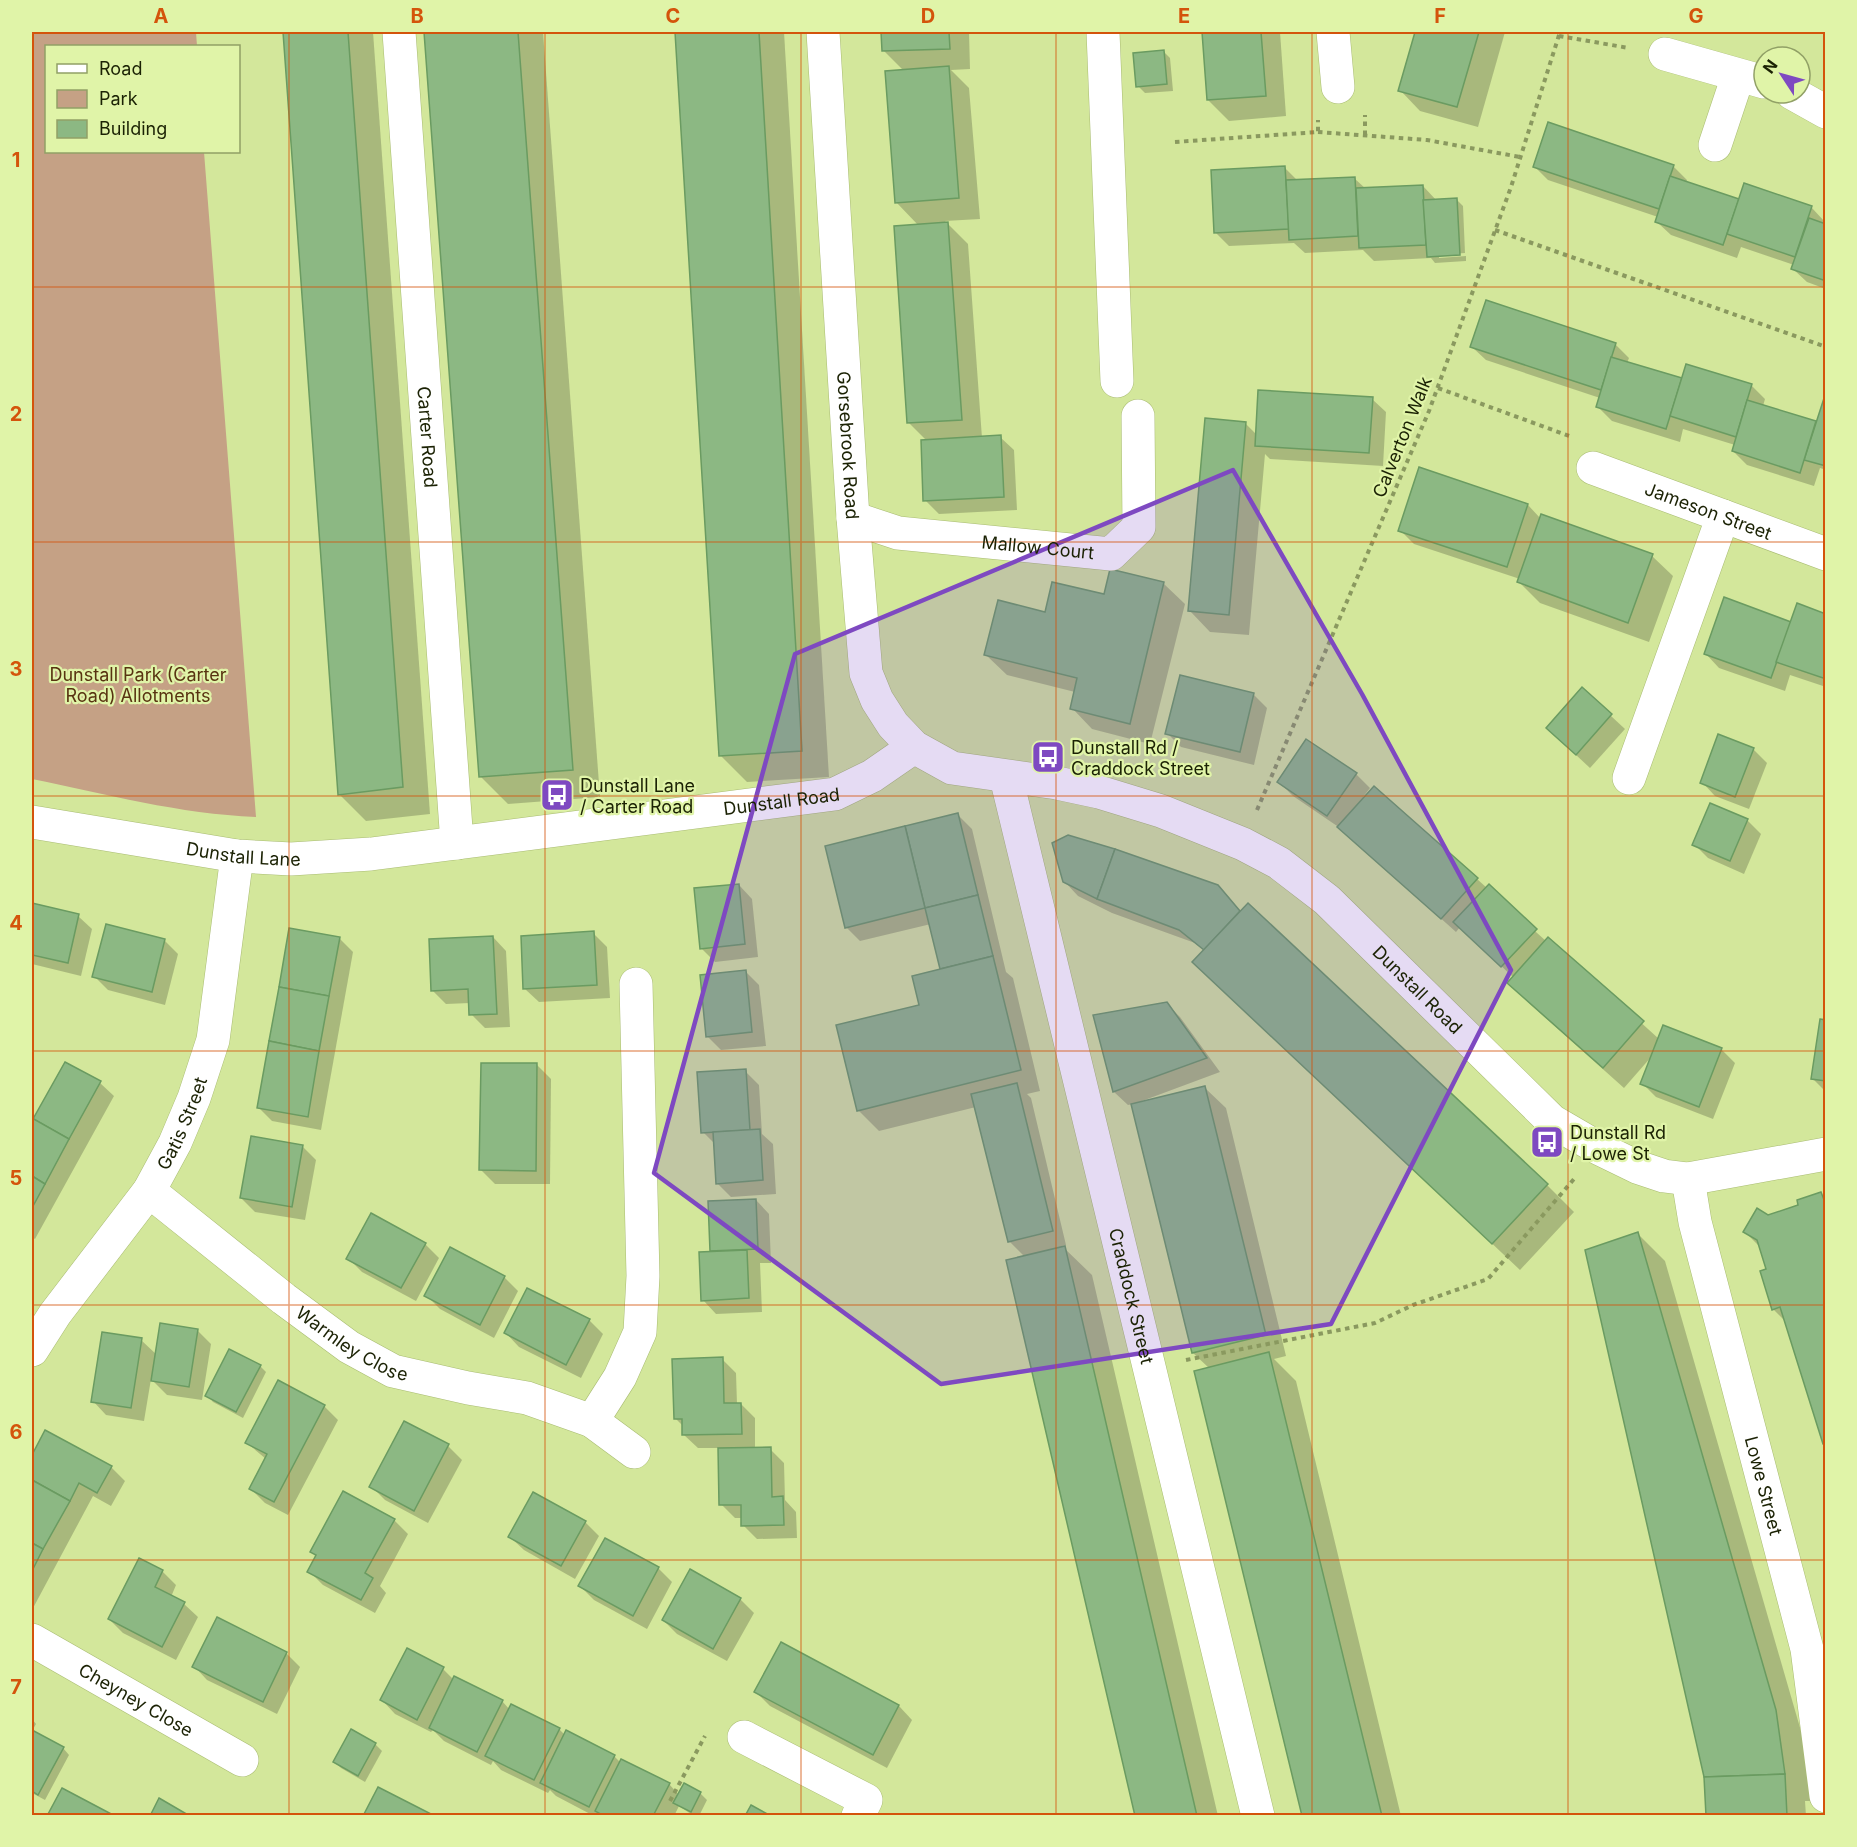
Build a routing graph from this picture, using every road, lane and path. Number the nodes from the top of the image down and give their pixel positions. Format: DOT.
graph roads {
  1 [pos="399,32"];
  2 [pos="823,32"];
  3 [pos="1103,32"];
  4 [pos="1333,32"];
  5 [pos="1560,34"];
  6 [pos="1665,54"];
  7 [pos="1751,79"];
  8 [pos="1338,87"];
  9 [pos="1812,104"];
  10 [pos="1826,112"];
  11 [pos="1318,132"];
  12 [pos="1365,135"];
  13 [pos="1175,142"];
  14 [pos="1715,145"];
  15 [pos="1520,156"];
  16 [pos="1495,230"];
  17 [pos="1826,347"];
  18 [pos="1117,381"];
  19 [pos="1438,387"];
  20 [pos="1138,416"];
  21 [pos="1593,468"];
  22 [pos="1723,516"];
  23 [pos="853,518"];
  24 [pos="1826,554"];
  25 [pos="914,747"];
  26 [pos="1006,777"];
  27 [pos="1629,778"];
  28 [pos="32,822"];
  29 [pos="458,843"];
  30 [pos="1243,844"];
  31 [pos="237,856"];
  32 [pos="636,984"];
  33 [pos="1600,1149"];
  34 [pos="1826,1154"];
  35 [pos="1688,1179"];
  36 [pos="149,1191"];
  37 [pos="32,1350"];
  38 [pos="1148,1368"];
  39 [pos="592,1421"];
  40 [pos="634,1452"];
  41 [pos="32,1640"];
  42 [pos="1816,1647"];
  43 [pos="744,1737"];
  44 [pos="242,1760"];
  45 [pos="1826,1796"];
  46 [pos="670,1801"];
  47 [pos="858,1815"];
  48 [pos="1258,1815"];
  1 -- 29 [label="street, Carter Road"];
  2 -- 23 [label="street, Gorsebrook Road"];
  3 -- 18 [label="street"];
  4 -- 8 [label="street"];
  5 -- 6 [label="path"];
  5 -- 15 [label="path, Calverton Walk"];
  6 -- 7 [label="street"];
  7 -- 14 [label="street"];
  8 -- 11 [label="path"];
  8 -- 12 [label="path"];
  9 -- 10 [label="street"];
  11 -- 12 [label="path"];
  11 -- 13 [label="path"];
  12 -- 15 [label="path"];
  15 -- 16 [label="path, Calverton Walk"];
  16 -- 17 [label="path"];
  16 -- 19 [label="path, Calverton Walk"];
  19 -- 21 [label="path"];
  19 -- 30 [label="path, Calverton Walk"];
  20 -- 23 [label="street, Mallow Court"];
  21 -- 22 [label="street, Jameson Street"];
  22 -- 24 [label="street, Jameson Street"];
  22 -- 27 [label="street"];
  23 -- 25 [label="street, Gorsebrook Road"];
  25 -- 26 [label="street, Gorsebrook Road"];
  25 -- 29 [label="street, Dunstall Road"];
  26 -- 30 [label="street, Dunstall Road"];
  26 -- 38 [label="street, Craddock Street"];
  28 -- 31 [label="street, Dunstall Lane"];
  29 -- 31 [label="street, Dunstall Lane"];
  30 -- 33 [label="street, Dunstall Road"];
  31 -- 36 [label="street, Gatis Street"];
  32 -- 39 [label="street"];
  33 -- 35 [label="street, Dunstall Road"];
  33 -- 38 [label="path"];
  34 -- 35 [label="street, Dunstall Road"];
  35 -- 42 [label="street, Lowe Street"];
  36 -- 37 [label="street, Gatis Street"];
  36 -- 39 [label="street, Warmley Close"];
  38 -- 48 [label="street, Craddock Street"];
  39 -- 40 [label="street, Warmley Close"];
  41 -- 44 [label="street, Cheyney Close"];
  42 -- 45 [label="street, Lowe Street"];
  43 -- 46 [label="path"];
  43 -- 47 [label="street"];
}
